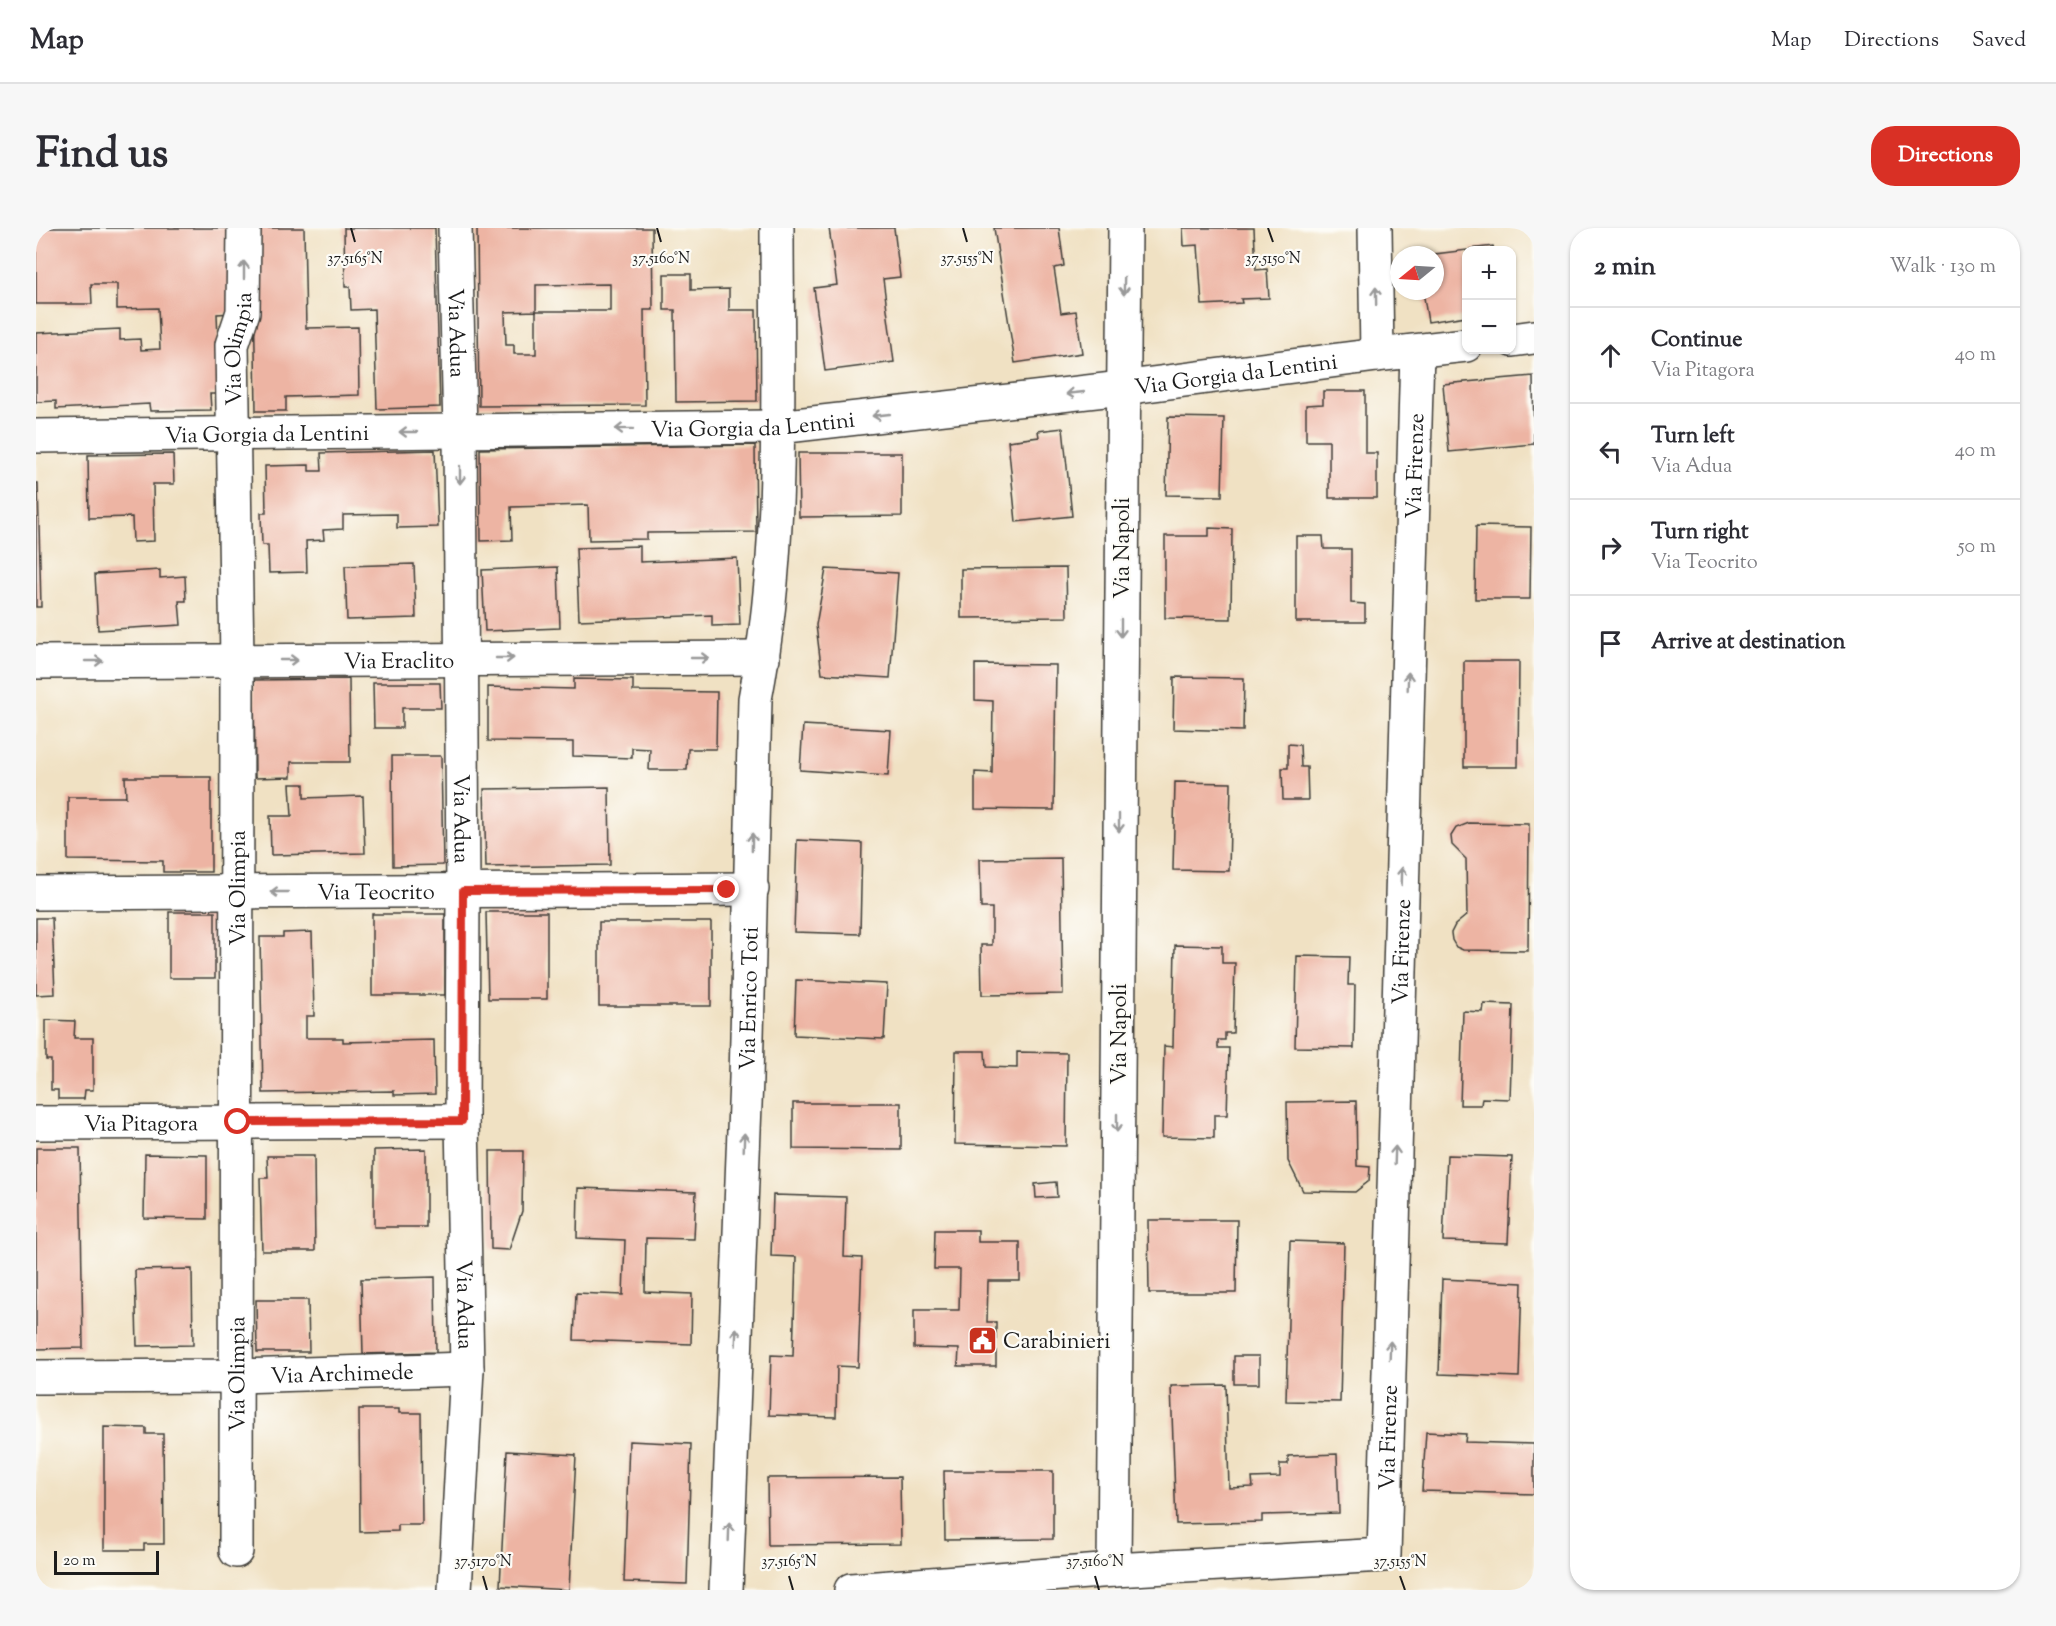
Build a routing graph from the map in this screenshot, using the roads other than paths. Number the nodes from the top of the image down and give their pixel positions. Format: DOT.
graph roads {
  1 [pos="244,228"];
  2 [pos="455,228"];
  3 [pos="777,228"];
  4 [pos="1125,228"];
  5 [pos="1375,228"];
  6 [pos="1534,338"];
  7 [pos="1516,340"];
  8 [pos="1462,346"];
  9 [pos="1417,351"];
  10 [pos="1377,355"];
  11 [pos="1122,388"];
  12 [pos="777,427"];
  13 [pos="460,431"];
  14 [pos="234,433"];
  15 [pos="36,436"];
  16 [pos="461,658"];
  17 [pos="763,658"];
  18 [pos="237,660"];
  19 [pos="36,662"];
  20 [pos="752,889"];
  21 [pos="463,891"];
  22 [pos="236,892"];
  23 [pos="36,893"];
  24 [pos="462,1121"];
  25 [pos="238,1122"];
  26 [pos="36,1123"];
  27 [pos="467,1369"];
  28 [pos="237,1376"];
  29 [pos="36,1377"];
  30 [pos="236,1551"];
  31 [pos="1114,1570"];
  32 [pos="455,1590"];
  33 [pos="726,1590"];
  34 [pos="851,1590"];
  14 -- 1 [label="street, Via Olimpia, one-way"];
  2 -- 13 [label="street, Via Adua"];
  3 -- 12 [label="street, Via Enrico Toti"];
  4 -- 11 [label="street, Via Napoli, one-way"];
  10 -- 5 [label="street, one-way"];
  6 -- 7 [label="street"];
  8 -- 9 [label="street, Via Gorgia da Lentini"];
  9 -- 10 [label="street, Via Gorgia da Lentini"];
  31 -- 9 [label="street, Via Firenze, one-way"];
  10 -- 11 [label="street, Via Gorgia da Lentini"];
  11 -- 12 [label="street, Via Gorgia da Lentini, one-way"];
  11 -- 31 [label="street, Via Napoli, one-way"];
  12 -- 13 [label="street, Via Gorgia da Lentini, one-way"];
  12 -- 17 [label="street, Via Enrico Toti"];
  13 -- 14 [label="street, Via Gorgia da Lentini, one-way"];
  13 -- 16 [label="street, Via Adua, one-way"];
  14 -- 15 [label="street, Via Gorgia da Lentini"];
  14 -- 18 [label="street, Via Olimpia"];
  16 -- 17 [label="street, Via Eraclito, one-way"];
  18 -- 16 [label="street, Via Eraclito, one-way"];
  16 -- 21 [label="street, Via Adua"];
  20 -- 17 [label="street, Via Enrico Toti, one-way"];
  19 -- 18 [label="street, Via Eraclito, one-way"];
  18 -- 22 [label="street, Via Olimpia"];
  20 -- 21 [label="street, Via Teocrito"];
  33 -- 20 [label="street, Via Enrico Toti, one-way"];
  21 -- 22 [label="street, Via Teocrito, one-way"];
  21 -- 24 [label="street, Via Adua"];
  22 -- 23 [label="street, Via Teocrito"];
  22 -- 25 [label="street, Via Olimpia"];
  24 -- 25 [label="street, Via Pitagora"];
  24 -- 27 [label="street, Via Adua"];
  25 -- 26 [label="street, Via Pitagora"];
  25 -- 28 [label="street, Via Olimpia"];
  27 -- 28 [label="street, Via Archimede"];
  27 -- 32 [label="street, Via Adua"];
  28 -- 29 [label="street, Via Archimede"];
  28 -- 30 [label="street, Via Olimpia"];
  31 -- 34 [label="street"];
}
